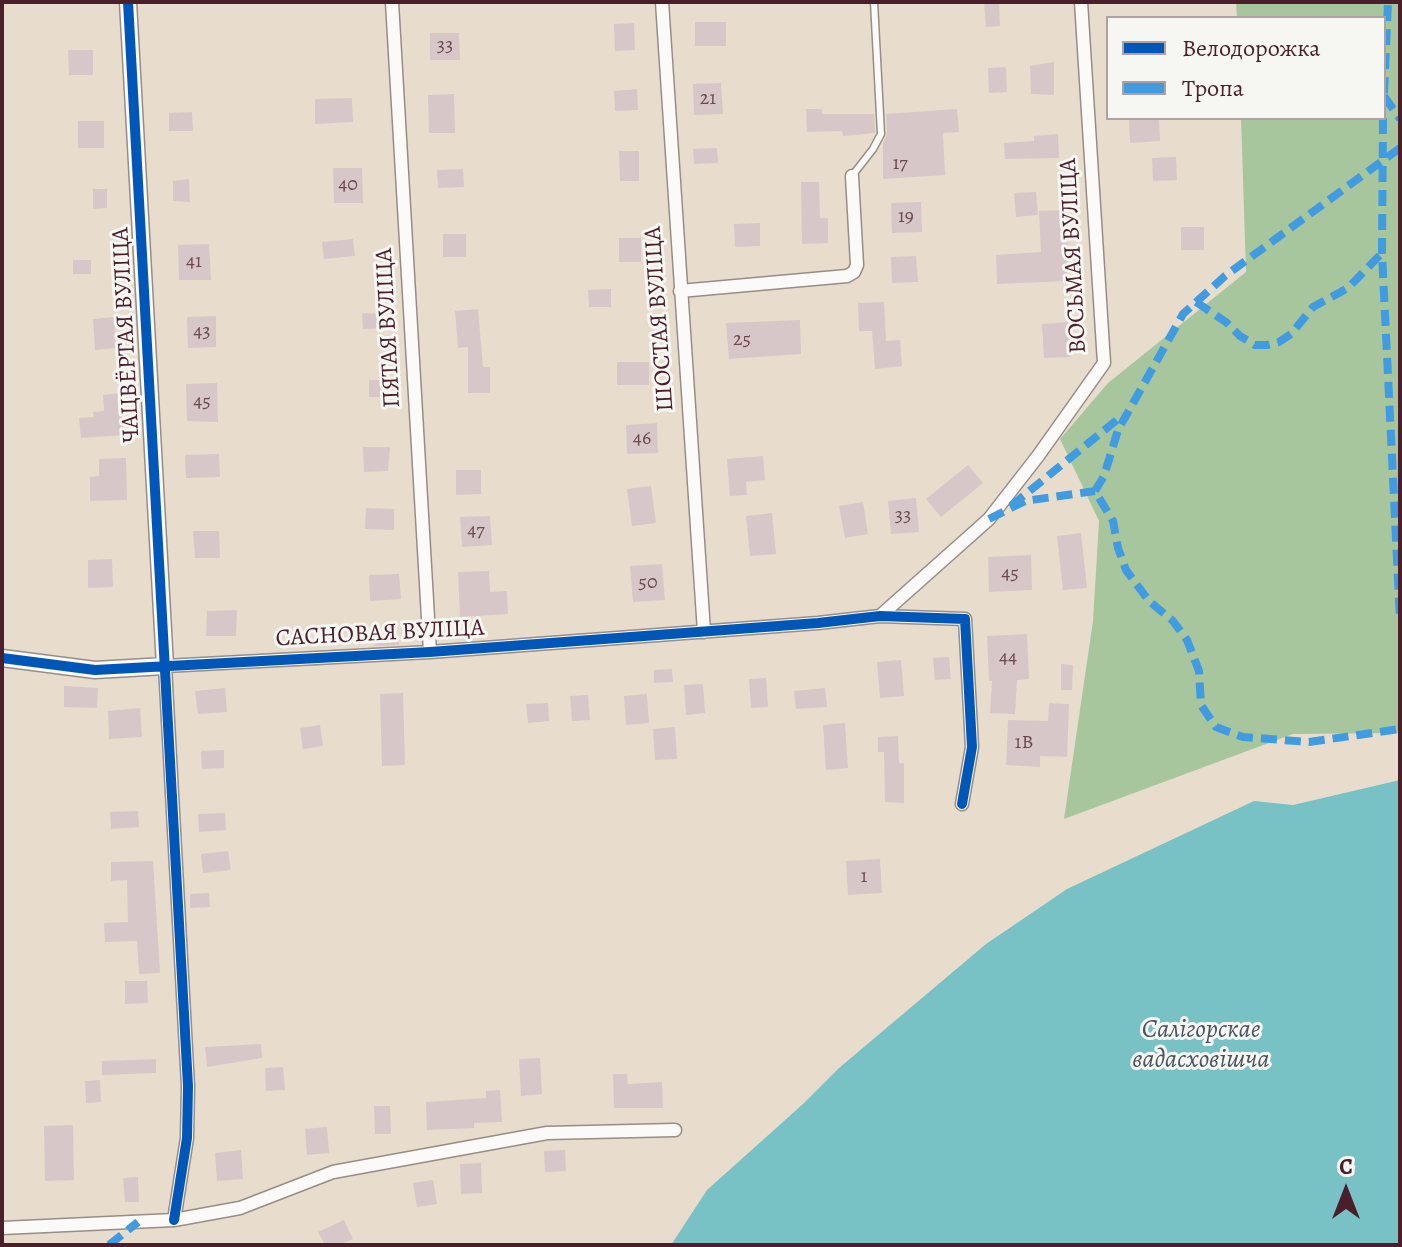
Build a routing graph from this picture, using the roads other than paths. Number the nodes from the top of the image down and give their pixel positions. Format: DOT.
graph roads {
  1 [pos="128,2"];
  2 [pos="392,2"];
  3 [pos="662,2"];
  4 [pos="874,2"];
  5 [pos="1081,2"];
  6 [pos="852,176"];
  7 [pos="680,291"];
  8 [pos="880,616"];
  9 [pos="704,632"];
  10 [pos="430,652"];
  11 [pos="2,658"];
  12 [pos="165,666"];
  13 [pos="962,804"];
  14 [pos="675,1130"];
  15 [pos="174,1220"];
  16 [pos="2,1228"];
  1 -- 12 [label="street, ЧАЦВЁРТАЯ ВУЛІЦА"];
  2 -- 10 [label="street, ПЯТАЯ ВУЛІЦА"];
  3 -- 7 [label="street, ШОСТАЯ ВУЛІЦА"];
  4 -- 6 [label="lane"];
  5 -- 8 [label="street, ВОСЬМАЯ ВУЛІЦА"];
  6 -- 7 [label="street"];
  7 -- 9 [label="street, ШОСТАЯ ВУЛІЦА"];
  8 -- 9 [label="street, САСНОВАЯ ВУЛІЦА"];
  8 -- 13 [label="street, САСНОВАЯ ВУЛІЦА"];
  9 -- 10 [label="street, САСНОВАЯ ВУЛІЦА"];
  10 -- 12 [label="street, САСНОВАЯ ВУЛІЦА"];
  11 -- 12 [label="street"];
  12 -- 15 [label="street"];
  14 -- 15 [label="street"];
  15 -- 16 [label="street"];
}
